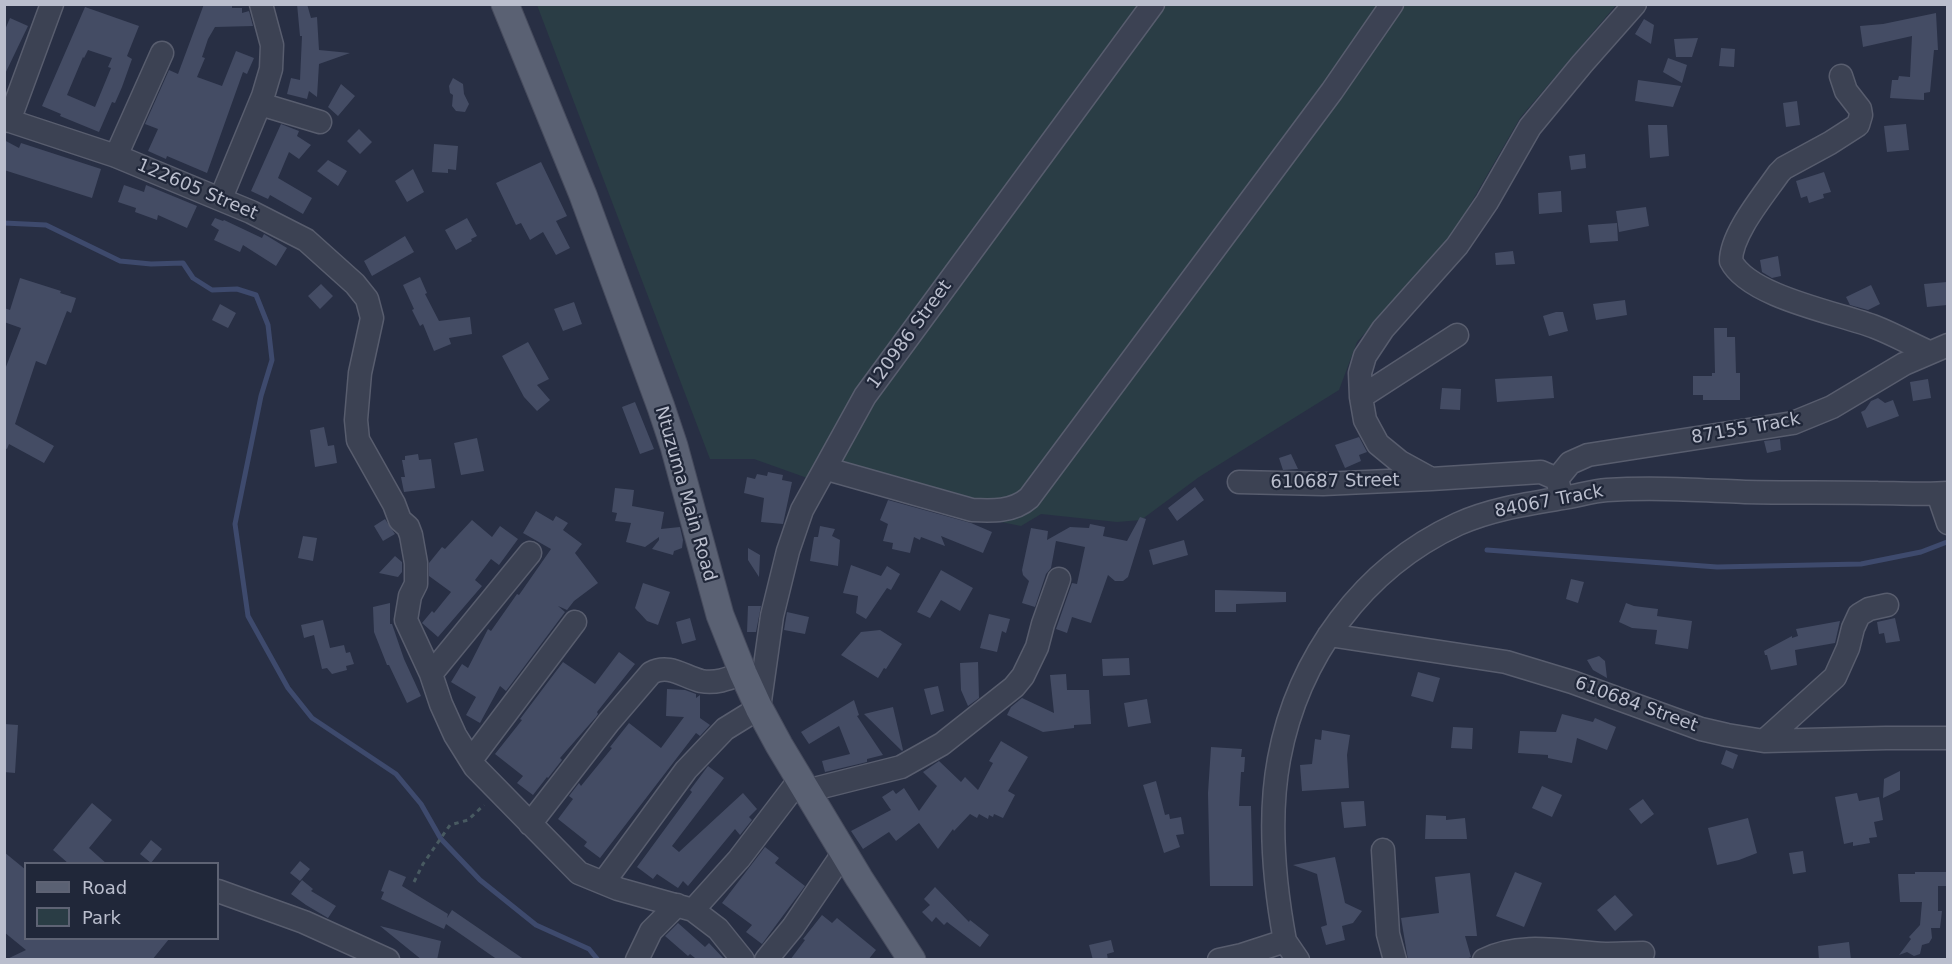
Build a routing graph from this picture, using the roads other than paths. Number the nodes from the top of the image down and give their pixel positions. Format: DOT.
graph roads {
  1 [pos="52,4"];
  2 [pos="261,4"];
  3 [pos="505,4"];
  4 [pos="1153,4"];
  5 [pos="1392,4"];
  6 [pos="1635,4"];
  7 [pos="162,52"];
  8 [pos="1842,76"];
  9 [pos="260,104"];
  10 [pos="7,120"];
  11 [pos="320,122"];
  12 [pos="116,156"];
  13 [pos="221,198"];
  14 [pos="1457,335"];
  15 [pos="1938,349"];
  16 [pos="1361,397"];
  17 [pos="826,468"];
  18 [pos="1431,478"];
  19 [pos="1239,482"];
  20 [pos="1559,488"];
  21 [pos="1943,494"];
  22 [pos="1947,523"];
  23 [pos="530,553"];
  24 [pos="1059,579"];
  25 [pos="1887,605"];
  26 [pos="575,622"];
  27 [pos="1329,635"];
  28 [pos="744,673"];
  29 [pos="431,674"];
  30 [pos="759,708"];
  31 [pos="1947,738"];
  32 [pos="1764,741"];
  33 [pos="471,760"];
  34 [pos="803,785"];
  35 [pos="530,824"];
  36 [pos="1383,850"];
  37 [pos="843,852"];
  38 [pos="603,884"];
  39 [pos="219,891"];
  40 [pos="685,907"];
  41 [pos="1285,941"];
  42 [pos="1643,953"];
  43 [pos="388,960"];
  44 [pos="637,960"];
  45 [pos="743,960"];
  46 [pos="766,960"];
  47 [pos="912,960"];
  48 [pos="1219,960"];
  49 [pos="1298,960"];
  50 [pos="1395,960"];
  51 [pos="1484,960"];
  1 -- 10 [label="street"];
  2 -- 9 [label="street"];
  3 -- 28 [label="main road, Ntuzuma Main Road"];
  4 -- 17 [label="street, 120986 Street"];
  5 -- 17 [label="street"];
  6 -- 16 [label="street"];
  7 -- 12 [label="street"];
  8 -- 15 [label="street"];
  9 -- 11 [label="street"];
  9 -- 13 [label="street"];
  10 -- 12 [label="street, 122605 Street"];
  12 -- 13 [label="street, 122605 Street"];
  13 -- 29 [label="street, 122605 Street"];
  14 -- 16 [label="street"];
  15 -- 20 [label="street, 87155 Track"];
  16 -- 18 [label="street"];
  17 -- 30 [label="street, 120986 Street"];
  18 -- 19 [label="street, 610687 Street"];
  18 -- 20 [label="street, 610687 Street"];
  20 -- 21 [label="street, 84067 Track"];
  20 -- 27 [label="street, 84067 Track"];
  21 -- 22 [label="street"];
  23 -- 29 [label="street"];
  24 -- 34 [label="street"];
  25 -- 32 [label="street"];
  26 -- 33 [label="street"];
  27 -- 32 [label="street, 610684 Street"];
  27 -- 41 [label="street, 84067 Track"];
  28 -- 30 [label="main road, Ntuzuma Main Road"];
  28 -- 35 [label="street"];
  29 -- 33 [label="street"];
  30 -- 34 [label="main road, Ntuzuma Main Road"];
  30 -- 38 [label="street"];
  31 -- 32 [label="street, 610684 Street"];
  33 -- 35 [label="street"];
  34 -- 37 [label="main road, Ntuzuma Main Road"];
  34 -- 40 [label="street"];
  35 -- 38 [label="street"];
  36 -- 50 [label="street"];
  37 -- 46 [label="street"];
  37 -- 47 [label="main road, Ntuzuma Main Road"];
  38 -- 40 [label="street"];
  39 -- 43 [label="street"];
  40 -- 44 [label="street"];
  40 -- 45 [label="street"];
  41 -- 48 [label="street"];
  41 -- 49 [label="street"];
  42 -- 51 [label="street"];
}
